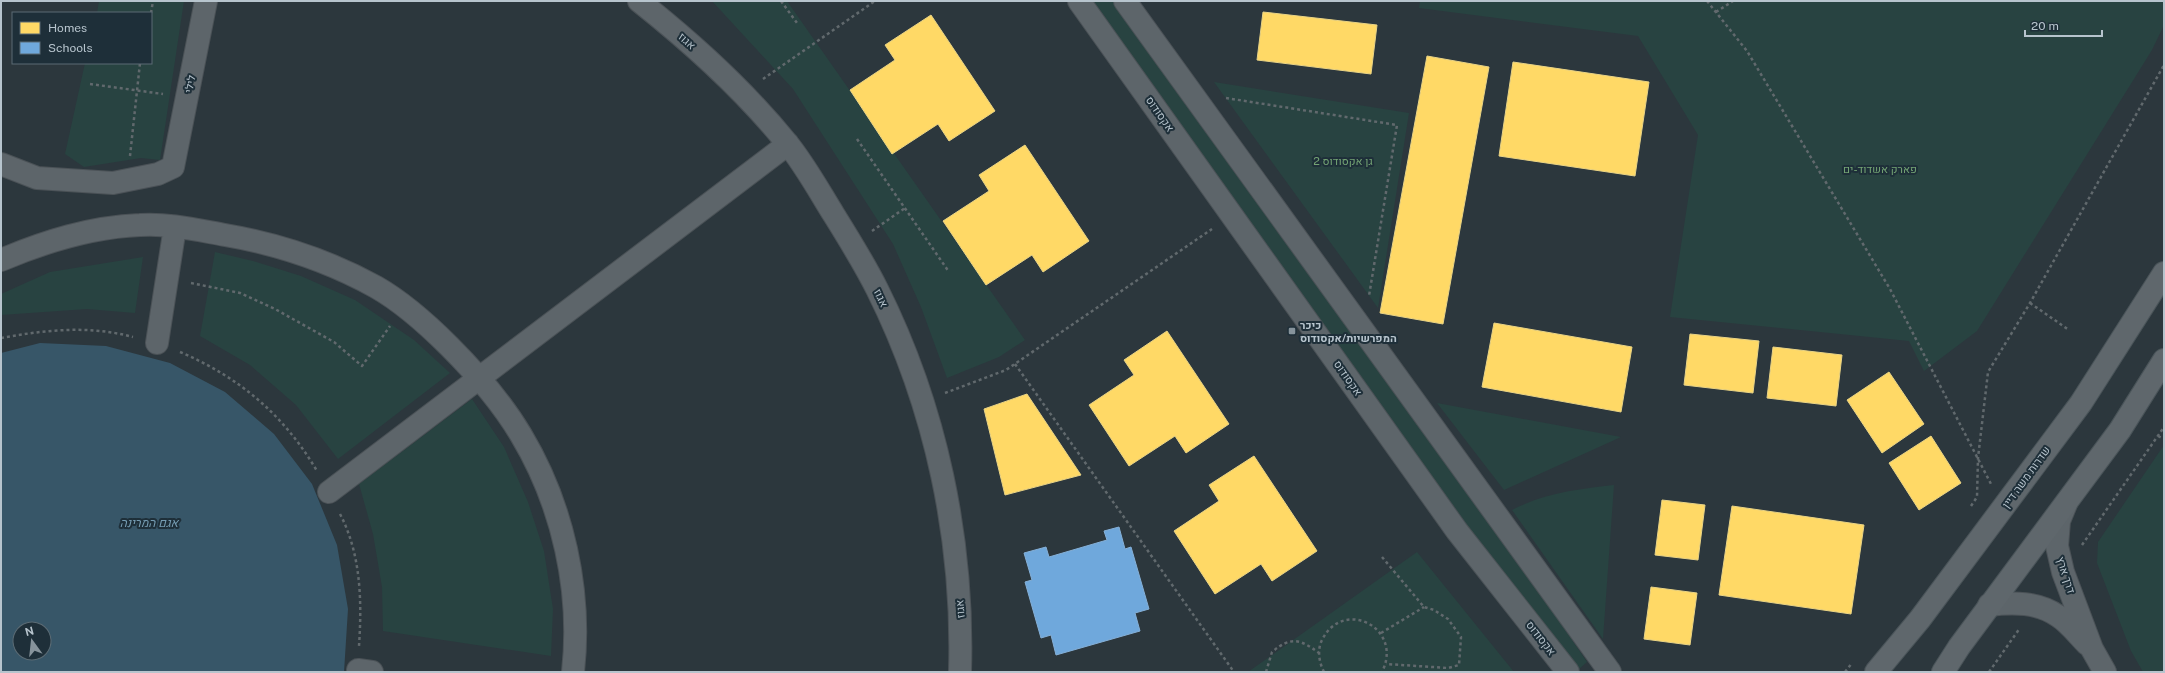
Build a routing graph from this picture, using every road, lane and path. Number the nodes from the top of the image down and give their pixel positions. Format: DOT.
graph roads {
  1 [pos="153,1"];
  2 [pos="206,1"];
  3 [pos="639,1"];
  4 [pos="781,1"];
  5 [pos="876,1"];
  6 [pos="1079,1"];
  7 [pos="1126,1"];
  8 [pos="1706,1"];
  9 [pos="1733,1"];
  10 [pos="151,12"];
  11 [pos="1716,12"];
  12 [pos="797,23"];
  13 [pos="140,64"];
  14 [pos="2164,65"];
  15 [pos="90,84"];
  16 [pos="137,90"];
  17 [pos="1191,92"];
  18 [pos="741,94"];
  19 [pos="187,96"];
  20 [pos="857,139"];
  21 [pos="788,144"];
  22 [pos="1,164"];
  23 [pos="131,180"];
  24 [pos="905,208"];
  25 [pos="1232,215"];
  26 [pos="175,227"];
  27 [pos="852,244"];
  28 [pos="1,260"];
  29 [pos="949,272"];
  30 [pos="2164,273"];
  31 [pos="167,277"];
  32 [pos="2030,303"];
  33 [pos="405,306"];
  34 [pos="1363,330"];
  35 [pos="2070,330"];
  36 [pos="1,338"];
  37 [pos="158,343"];
  38 [pos="2164,360"];
  39 [pos="1015,364"];
  40 [pos="478,378"];
  41 [pos="923,401"];
  42 [pos="2164,428"];
  43 [pos="2158,436"];
  44 [pos="2164,439"];
  45 [pos="1978,458"];
  46 [pos="329,492"];
  47 [pos="2068,499"];
  48 [pos="2004,508"];
  49 [pos="1968,510"];
  50 [pos="1382,557"];
  51 [pos="2063,572"];
  52 [pos="1989,605"];
  53 [pos="2036,606"];
  54 [pos="1424,607"];
  55 [pos="1381,633"];
  56 [pos="2092,649"];
  57 [pos="1319,653"];
  58 [pos="1854,661"];
  59 [pos="1386,664"];
  60 [pos="365,671"];
  61 [pos="573,672"];
  62 [pos="960,672"];
  63 [pos="1234,672"];
  64 [pos="1266,672"];
  65 [pos="1324,672"];
  66 [pos="1382,672"];
  67 [pos="1568,672"];
  68 [pos="1610,672"];
  69 [pos="1845,672"];
  70 [pos="1876,672"];
  71 [pos="1943,672"];
  72 [pos="1989,672"];
  73 [pos="2105,672"];
  1 -- 10 [label="path"];
  2 -- 19 [label="street, לילי"];
  3 -- 18 [label="street, אגוז"];
  4 -- 12 [label="path"];
  5 -- 18 [label="path"];
  6 -- 25 [label="street, אקסודוס"];
  7 -- 17 [label="street"];
  8 -- 11 [label="path"];
  9 -- 11 [label="path"];
  11 -- 45 [label="path"];
  13 -- 16 [label="path"];
  14 -- 32 [label="path"];
  15 -- 16 [label="path"];
  16 -- 19 [label="path"];
  16 -- 23 [label="path"];
  17 -- 34 [label="street"];
  17 -- 34 [label="path"];
  18 -- 21 [label="street, אגוז"];
  19 -- 23 [label="street, לילי"];
  20 -- 24 [label="path"];
  21 -- 27 [label="street, אגוז"];
  21 -- 40 [label="street"];
  22 -- 23 [label="street"];
  24 -- 27 [label="path"];
  24 -- 29 [label="path"];
  25 -- 39 [label="path"];
  25 -- 67 [label="street, אקסודוס"];
  26 -- 28 [label="street"];
  26 -- 31 [label="street"];
  26 -- 33 [label="street"];
  27 -- 41 [label="street, אגוז"];
  30 -- 48 [label="main road, שדרות משה דיין"];
  31 -- 33 [label="path"];
  31 -- 37 [label="street"];
  32 -- 35 [label="path"];
  32 -- 45 [label="path"];
  33 -- 40 [label="street"];
  34 -- 68 [label="street"];
  36 -- 37 [label="path"];
  37 -- 46 [label="path"];
  38 -- 47 [label="main road"];
  39 -- 41 [label="path"];
  39 -- 63 [label="path"];
  40 -- 46 [label="street"];
  40 -- 61 [label="street"];
  41 -- 62 [label="street, אגוז"];
  42 -- 43 [label="path"];
  43 -- 44 [label="path"];
  43 -- 51 [label="path"];
  45 -- 48 [label="path"];
  45 -- 49 [label="path"];
  46 -- 60 [label="path"];
  47 -- 51 [label="street, דרך ארץ"];
  47 -- 52 [label="main road"];
  48 -- 70 [label="main road, שדרות משה דיין"];
  50 -- 54 [label="path"];
  51 -- 56 [label="street, דרך ארץ"];
  52 -- 53 [label="street, דרך ארץ"];
  52 -- 71 [label="main road"];
  53 -- 56 [label="street, דרך ארץ"];
  53 -- 72 [label="path"];
  54 -- 55 [label="path"];
  54 -- 59 [label="path"];
  55 -- 57 [label="path"];
  55 -- 59 [label="path"];
  56 -- 73 [label="street, דרך ארץ"];
  57 -- 64 [label="path"];
  57 -- 65 [label="path"];
  58 -- 69 [label="path"];
  59 -- 66 [label="path"];
}
